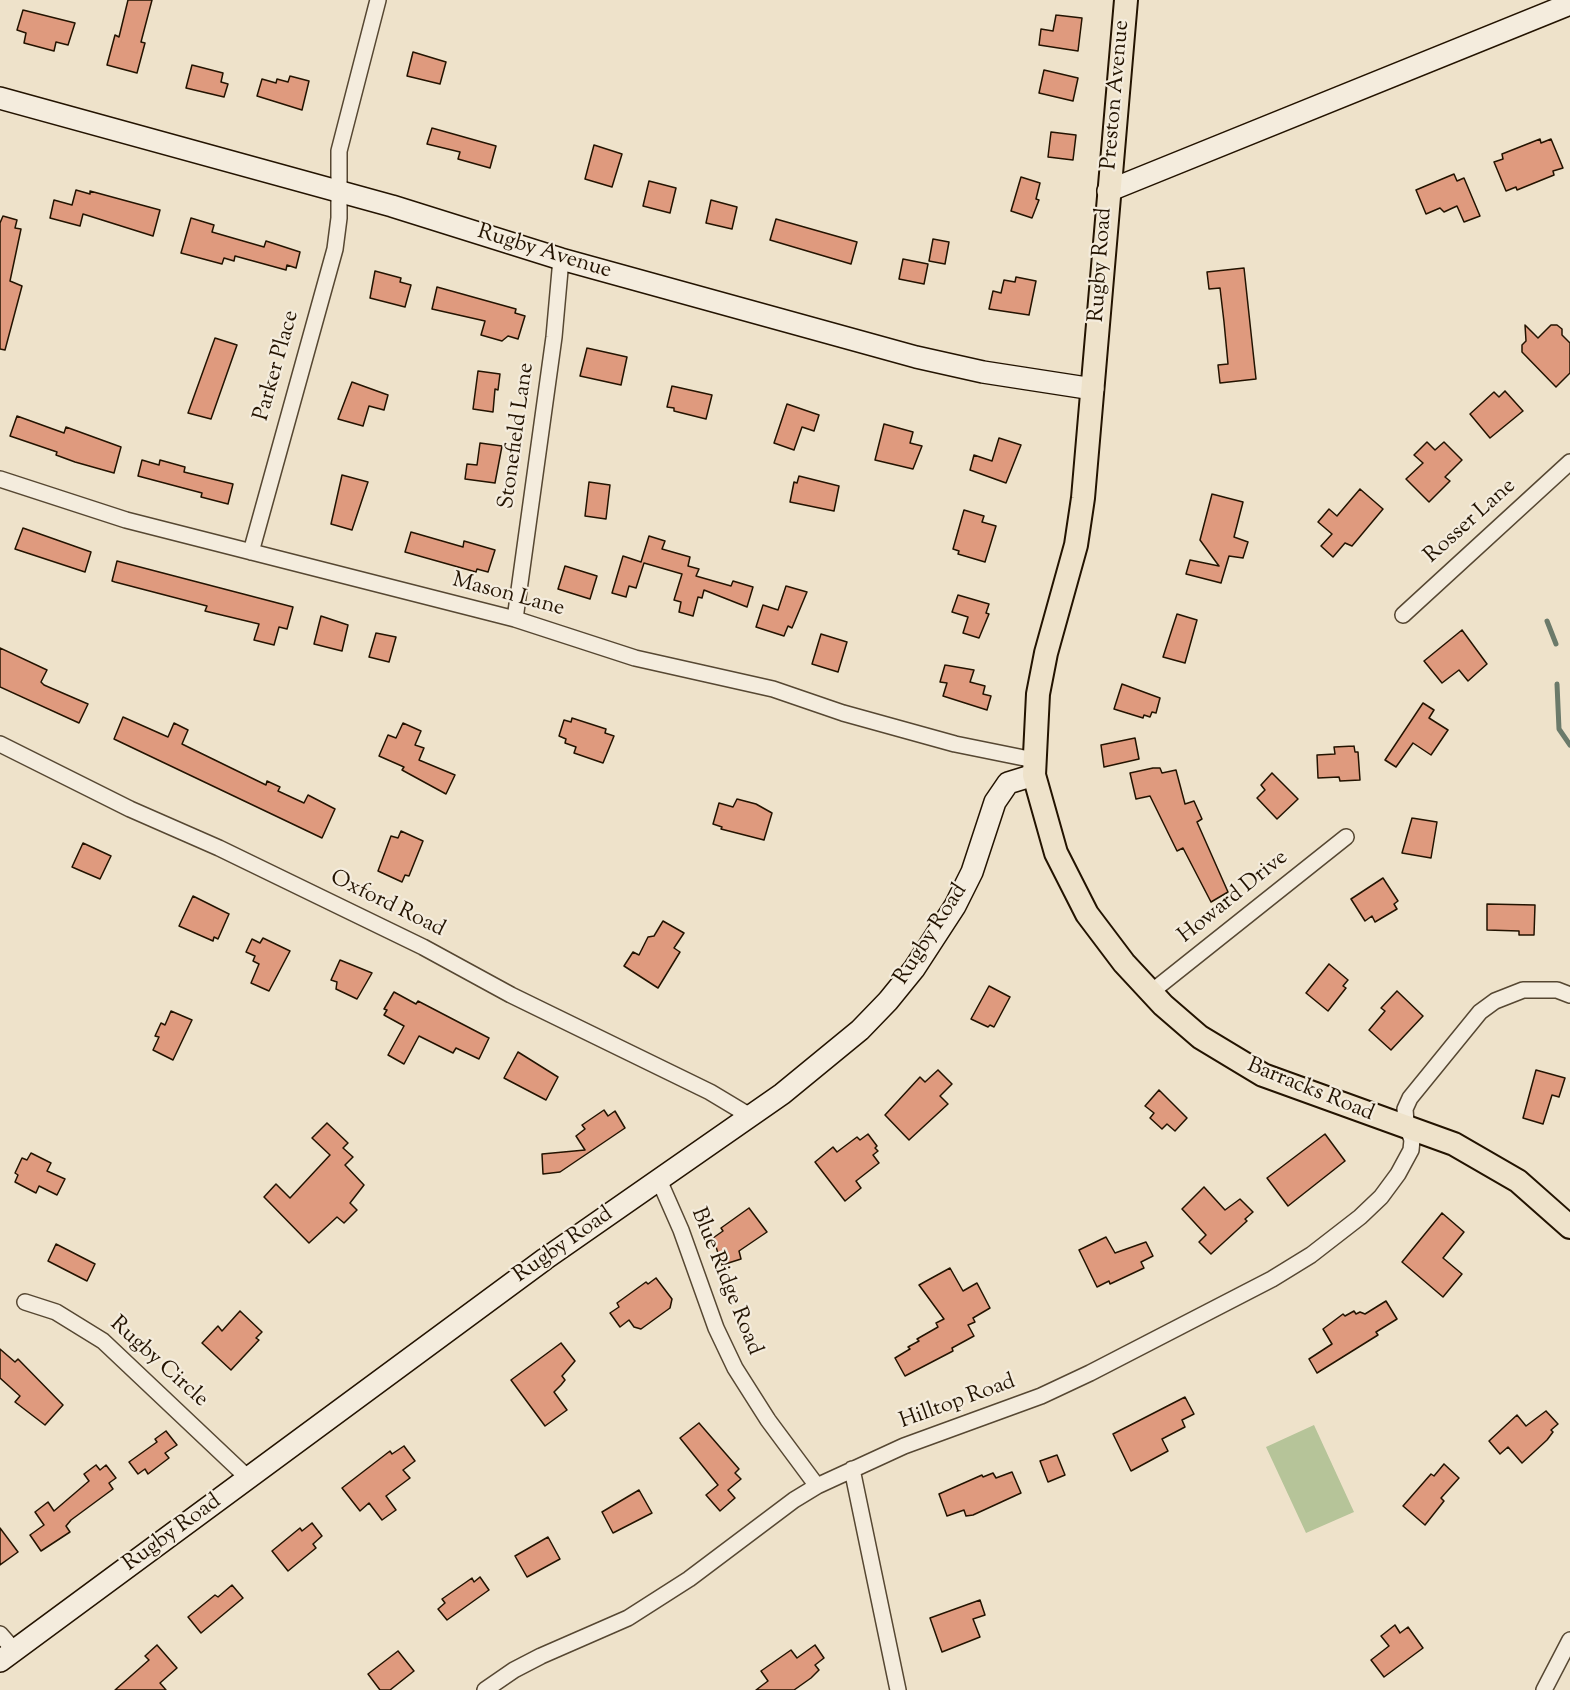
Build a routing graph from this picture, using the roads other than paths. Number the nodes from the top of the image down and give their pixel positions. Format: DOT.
graph roads {
  1 [pos="378,0"];
  2 [pos="1126,0"];
  3 [pos="1570,4"];
  4 [pos="0,98"];
  5 [pos="1108,190"];
  6 [pos="338,191"];
  7 [pos="561,259"];
  8 [pos="1093,389"];
  9 [pos="1570,462"];
  10 [pos="0,479"];
  11 [pos="251,552"];
  12 [pos="1403,615"];
  13 [pos="515,619"];
  14 [pos="0,744"];
  15 [pos="1034,767"];
  16 [pos="1346,837"];
  17 [pos="1150,993"];
  18 [pos="1570,995"];
  19 [pos="750,1116"];
  20 [pos="1408,1129"];
  21 [pos="659,1180"];
  22 [pos="1570,1227"];
  23 [pos="25,1302"];
  24 [pos="852,1469"];
  25 [pos="248,1478"];
  26 [pos="817,1486"];
  27 [pos="0,1634"];
  28 [pos="1570,1640"];
  29 [pos="7,1656"];
  30 [pos="485,1690"];
  31 [pos="898,1690"];
  32 [pos="1544,1690"];
  1 -- 6 [label="street, Parker Place"];
  2 -- 5 [label="main road, Preston Avenue"];
  3 -- 5 [label="street, Rugby Road"];
  4 -- 6 [label="street, Rugby Avenue"];
  5 -- 8 [label="main road, Rugby Road"];
  6 -- 7 [label="street, Rugby Avenue"];
  6 -- 11 [label="street, Parker Place"];
  7 -- 8 [label="street, Rugby Avenue"];
  7 -- 13 [label="street, Stonefield Lane"];
  8 -- 15 [label="main road, Rugby Road"];
  9 -- 12 [label="street, Rosser Lane"];
  10 -- 11 [label="street, Mason Lane"];
  11 -- 13 [label="street, Mason Lane"];
  13 -- 15 [label="street, Mason Lane"];
  14 -- 19 [label="street, Oxford Road"];
  15 -- 17 [label="main road, Barracks Road"];
  15 -- 19 [label="street, Rugby Road"];
  16 -- 17 [label="street, Howard Drive"];
  17 -- 20 [label="main road, Barracks Road"];
  18 -- 20 [label="street, Hilltop Road"];
  19 -- 21 [label="street, Rugby Road"];
  20 -- 22 [label="main road, Barracks Road"];
  20 -- 24 [label="street, Hilltop Road"];
  21 -- 25 [label="street, Rugby Road"];
  21 -- 26 [label="street, Blue Ridge Road"];
  23 -- 25 [label="street, Rugby Circle"];
  24 -- 26 [label="street, Hilltop Road"];
  24 -- 31 [label="street"];
  25 -- 29 [label="street, Rugby Road"];
  26 -- 30 [label="street, Hilltop Road"];
  27 -- 29 [label="street"];
  28 -- 32 [label="street"];
}
